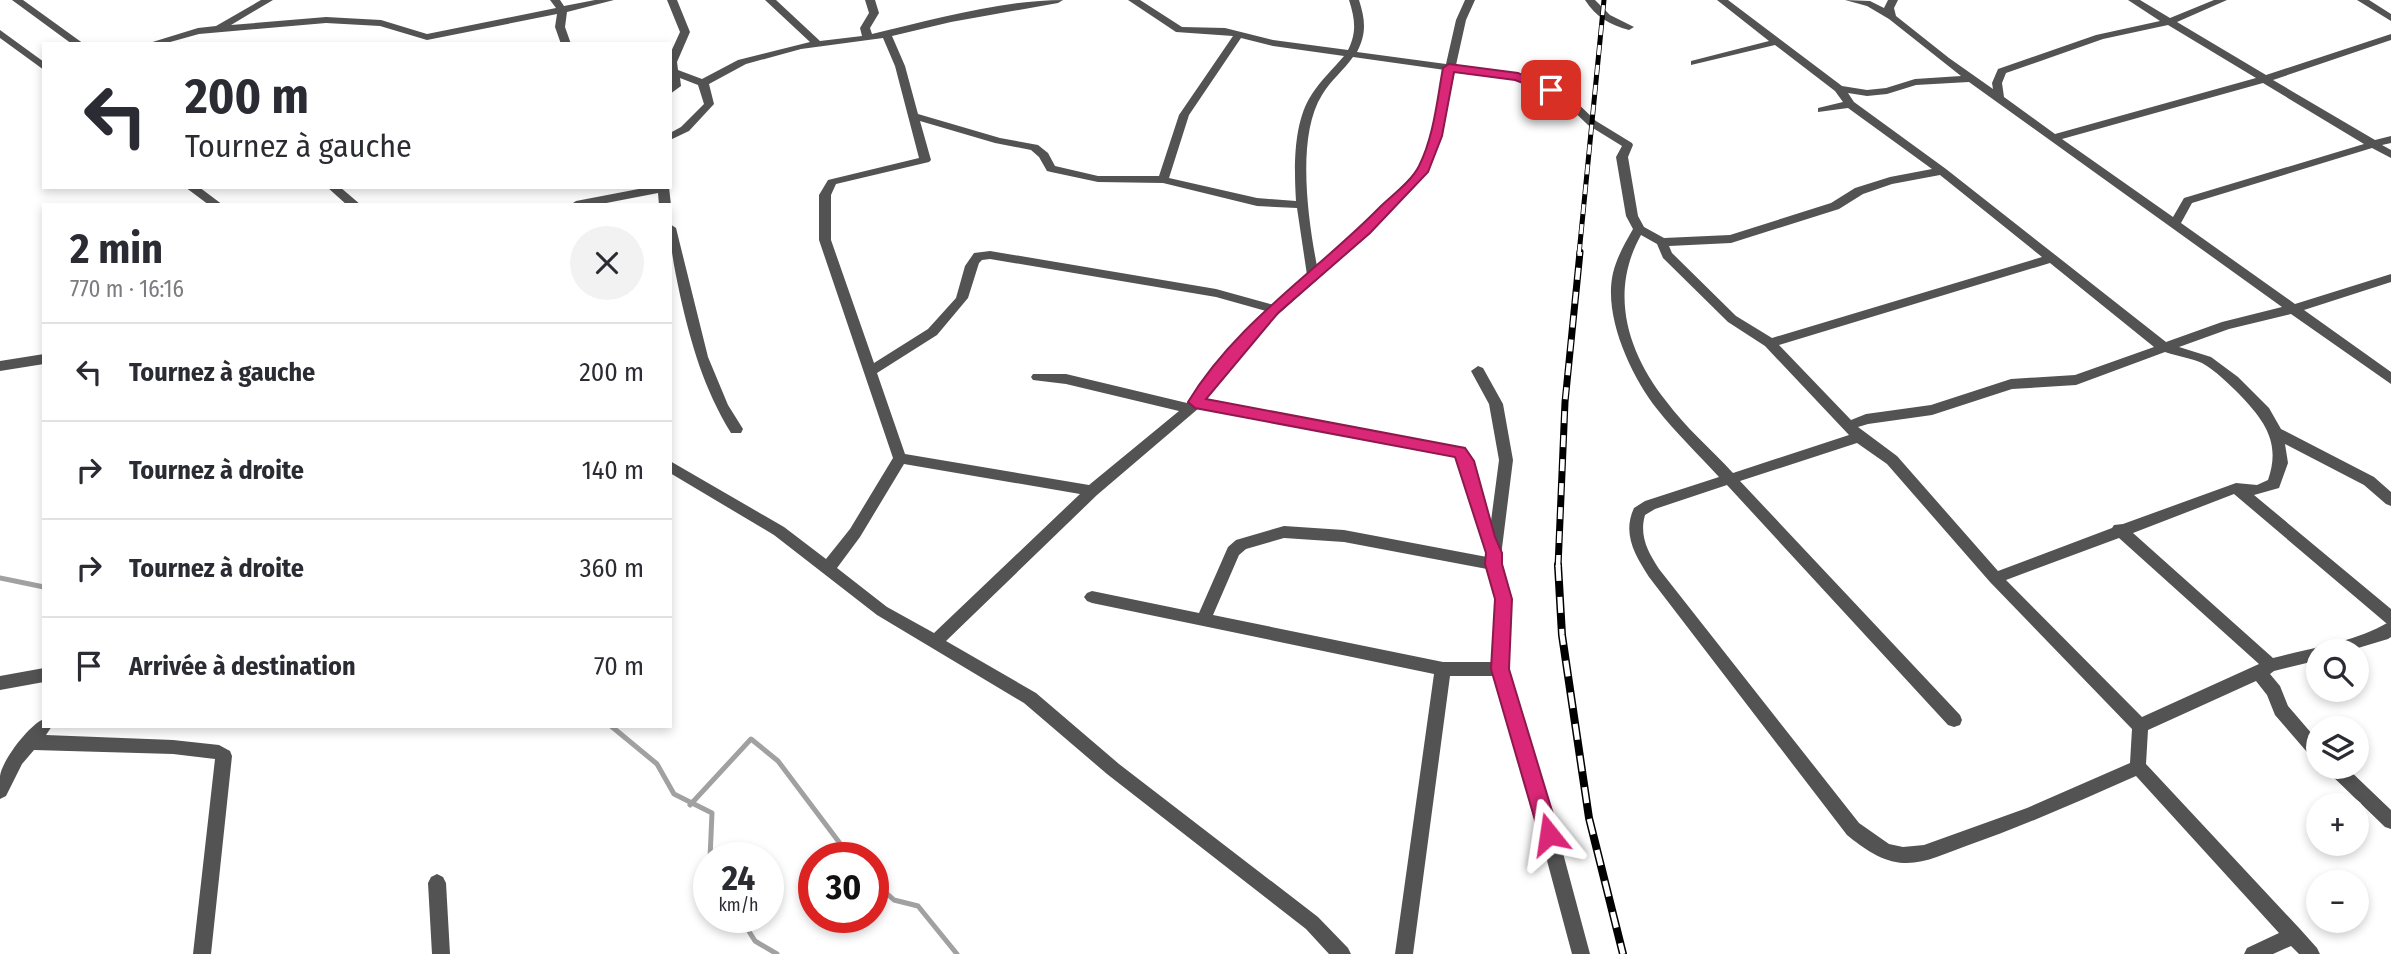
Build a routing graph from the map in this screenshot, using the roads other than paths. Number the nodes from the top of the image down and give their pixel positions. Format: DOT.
graph roads {
  1 [pos="17,0"];
  2 [pos="268,0"];
  3 [pos="555,0"];
  4 [pos="609,0"];
  5 [pos="672,0"];
  6 [pos="770,0"];
  7 [pos="870,0"];
  8 [pos="1058,0"];
  9 [pos="1133,0"];
  10 [pos="1354,0"];
  11 [pos="1471,0"];
  12 [pos="1590,0"];
  13 [pos="1722,0"];
  14 [pos="1850,0"];
  15 [pos="1893,0"];
  16 [pos="2133,0"];
  17 [pos="2222,0"];
  18 [pos="2362,0"];
  19 [pos="1000,5"];
  20 [pos="562,9"];
  21 [pos="1892,18"];
  22 [pos="2391,18"];
  23 [pos="2168,22"];
  24 [pos="1629,27"];
  25 [pos="403,29"];
  26 [pos="214,31"];
  27 [pos="0,33"];
  28 [pos="886,34"];
  29 [pos="1239,34"];
  30 [pos="868,37"];
  31 [pos="2391,37"];
  32 [pos="76,42"];
  33 [pos="158,42"];
  34 [pos="409,42"];
  35 [pos="565,42"];
  36 [pos="816,42"];
  37 [pos="1777,42"];
  38 [pos="1353,54"];
  39 [pos="1695,64"];
  40 [pos="42,65"];
  41 [pos="1449,68"];
  42 [pos="672,71"];
  43 [pos="1973,79"];
  44 [pos="2265,79"];
  45 [pos="703,83"];
  46 [pos="1839,89"];
  47 [pos="672,90"];
  48 [pos="1999,96"];
  49 [pos="1850,104"];
  50 [pos="1822,110"];
  51 [pos="915,116"];
  52 [pos="672,136"];
  53 [pos="2056,137"];
  54 [pos="2391,139"];
  55 [pos="2374,145"];
  56 [pos="2391,155"];
  57 [pos="1942,171"];
  58 [pos="1163,180"];
  59 [pos="194,189"];
  60 [pos="335,189"];
  61 [pos="658,189"];
  62 [pos="214,203"];
  63 [pos="353,203"];
  64 [pos="586,203"];
  65 [pos="1301,205"];
  66 [pos="2174,225"];
  67 [pos="1639,229"];
  68 [pos="672,241"];
  69 [pos="1662,242"];
  70 [pos="2050,259"];
  71 [pos="675,261"];
  72 [pos="1313,274"];
  73 [pos="2391,278"];
  74 [pos="1273,309"];
  75 [pos="2294,309"];
  76 [pos="1770,343"];
  77 [pos="2163,347"];
  78 [pos="42,359"];
  79 [pos="0,366"];
  80 [pos="1478,371"];
  81 [pos="870,372"];
  82 [pos="1038,377"];
  83 [pos="2391,379"];
  84 [pos="1193,406"];
  85 [pos="1849,426"];
  86 [pos="736,429"];
  87 [pos="2276,433"];
  88 [pos="1859,437"];
  89 [pos="900,458"];
  90 [pos="672,467"];
  91 [pos="1730,479"];
  92 [pos="2236,488"];
  93 [pos="1092,491"];
  94 [pos="2391,500"];
  95 [pos="2119,529"];
  96 [pos="1494,558"];
  97 [pos="828,568"];
  98 [pos="1995,578"];
  99 [pos="1092,597"];
  100 [pos="2391,618"];
  101 [pos="1204,619"];
  102 [pos="2388,635"];
  103 [pos="2369,640"];
  104 [pos="935,642"];
  105 [pos="2306,657"];
  106 [pos="1443,668"];
  107 [pos="1500,669"];
  108 [pos="2264,669"];
  109 [pos="42,675"];
  110 [pos="0,683"];
  111 [pos="1954,720"];
  112 [pos="2140,726"];
  113 [pos="42,728"];
  114 [pos="2306,739"];
  115 [pos="28,742"];
  116 [pos="2138,767"];
  117 [pos="2347,779"];
  118 [pos="0,791"];
  119 [pos="2391,821"];
  120 [pos="437,883"];
  121 [pos="2294,936"];
  122 [pos="202,954"];
  123 [pos="441,954"];
  124 [pos="1342,954"];
  125 [pos="1405,954"];
  126 [pos="1581,954"];
  127 [pos="2253,954"];
  128 [pos="2311,954"];
  1 -- 32 [label="street"];
  2 -- 26 [label="street"];
  3 -- 20 [label="street"];
  4 -- 20 [label="street"];
  5 -- 42 [label="street"];
  6 -- 36 [label="street"];
  7 -- 30 [label="street"];
  8 -- 19 [label="street"];
  9 -- 29 [label="street"];
  10 -- 38 [label="street"];
  11 -- 41 [label="street"];
  12 -- 24 [label="street"];
  13 -- 37 [label="street"];
  14 -- 21 [label="street"];
  15 -- 21 [label="street"];
  16 -- 23 [label="street"];
  17 -- 23 [label="street"];
  18 -- 22 [label="street"];
  19 -- 28 [label="street"];
  20 -- 25 [label="street"];
  20 -- 35 [label="street"];
  21 -- 43 [label="street"];
  23 -- 44 [label="street"];
  23 -- 48 [label="street"];
  25 -- 26 [label="street"];
  25 -- 34 [label="street"];
  26 -- 33 [label="street"];
  27 -- 40 [label="street"];
  28 -- 30 [label="street"];
  28 -- 51 [label="street"];
  29 -- 38 [label="street"];
  29 -- 58 [label="street"];
  30 -- 36 [label="street"];
  31 -- 44 [label="street"];
  36 -- 45 [label="street"];
  37 -- 39 [label="street"];
  37 -- 46 [label="street"];
  38 -- 41 [label="street"];
  38 -- 65 [label="street"];
  41 -- 67 [label="street"];
  41 -- 72 [label="street"];
  42 -- 45 [label="street"];
  42 -- 47 [label="street"];
  43 -- 46 [label="street"];
  43 -- 48 [label="street"];
  44 -- 53 [label="street"];
  44 -- 55 [label="street"];
  45 -- 52 [label="street"];
  46 -- 49 [label="street"];
  48 -- 53 [label="street"];
  49 -- 50 [label="street"];
  49 -- 57 [label="street"];
  51 -- 58 [label="street"];
  51 -- 81 [label="street"];
  53 -- 66 [label="street"];
  54 -- 55 [label="street"];
  55 -- 56 [label="street"];
  55 -- 66 [label="street"];
  57 -- 69 [label="street"];
  57 -- 70 [label="street"];
  58 -- 65 [label="street"];
  59 -- 62 [label="street"];
  60 -- 63 [label="street"];
  61 -- 64 [label="street"];
  65 -- 72 [label="street"];
  66 -- 75 [label="street"];
  67 -- 69 [label="street"];
  67 -- 91 [label="street"];
  68 -- 71 [label="street"];
  69 -- 76 [label="street"];
  70 -- 76 [label="street"];
  70 -- 77 [label="street"];
  71 -- 86 [label="street"];
  72 -- 74 [label="street"];
  73 -- 75 [label="street"];
  74 -- 81 [label="street"];
  74 -- 84 [label="street"];
  75 -- 77 [label="street"];
  75 -- 83 [label="street"];
  76 -- 85 [label="street"];
  77 -- 85 [label="street"];
  77 -- 87 [label="street"];
  78 -- 79 [label="street"];
  80 -- 96 [label="street"];
  81 -- 89 [label="street"];
  82 -- 84 [label="street"];
  84 -- 93 [label="street"];
  84 -- 96 [label="street"];
  85 -- 88 [label="street"];
  87 -- 92 [label="street"];
  87 -- 94 [label="street"];
  88 -- 91 [label="street"];
  88 -- 98 [label="street"];
  89 -- 93 [label="street"];
  89 -- 97 [label="street"];
  90 -- 97 [label="street"];
  91 -- 111 [label="street"];
  91 -- 116 [label="street"];
  92 -- 95 [label="street"];
  92 -- 100 [label="street"];
  93 -- 104 [label="street"];
  95 -- 98 [label="street"];
  95 -- 108 [label="street"];
  96 -- 101 [label="street"];
  96 -- 107 [label="street"];
  97 -- 104 [label="street"];
  98 -- 112 [label="street"];
  99 -- 101 [label="street"];
  101 -- 106 [label="street"];
  102 -- 103 [label="street"];
  104 -- 124 [label="street"];
  105 -- 108 [label="street"];
  106 -- 107 [label="street"];
  106 -- 125 [label="street"];
  107 -- 126 [label="street"];
  108 -- 112 [label="street"];
  108 -- 114 [label="street"];
  109 -- 110 [label="street"];
  112 -- 116 [label="street"];
  113 -- 115 [label="street"];
  115 -- 118 [label="street"];
  115 -- 122 [label="street"];
  116 -- 121 [label="street"];
  117 -- 119 [label="street"];
  120 -- 123 [label="street"];
  121 -- 127 [label="street"];
  121 -- 128 [label="street"];
}
